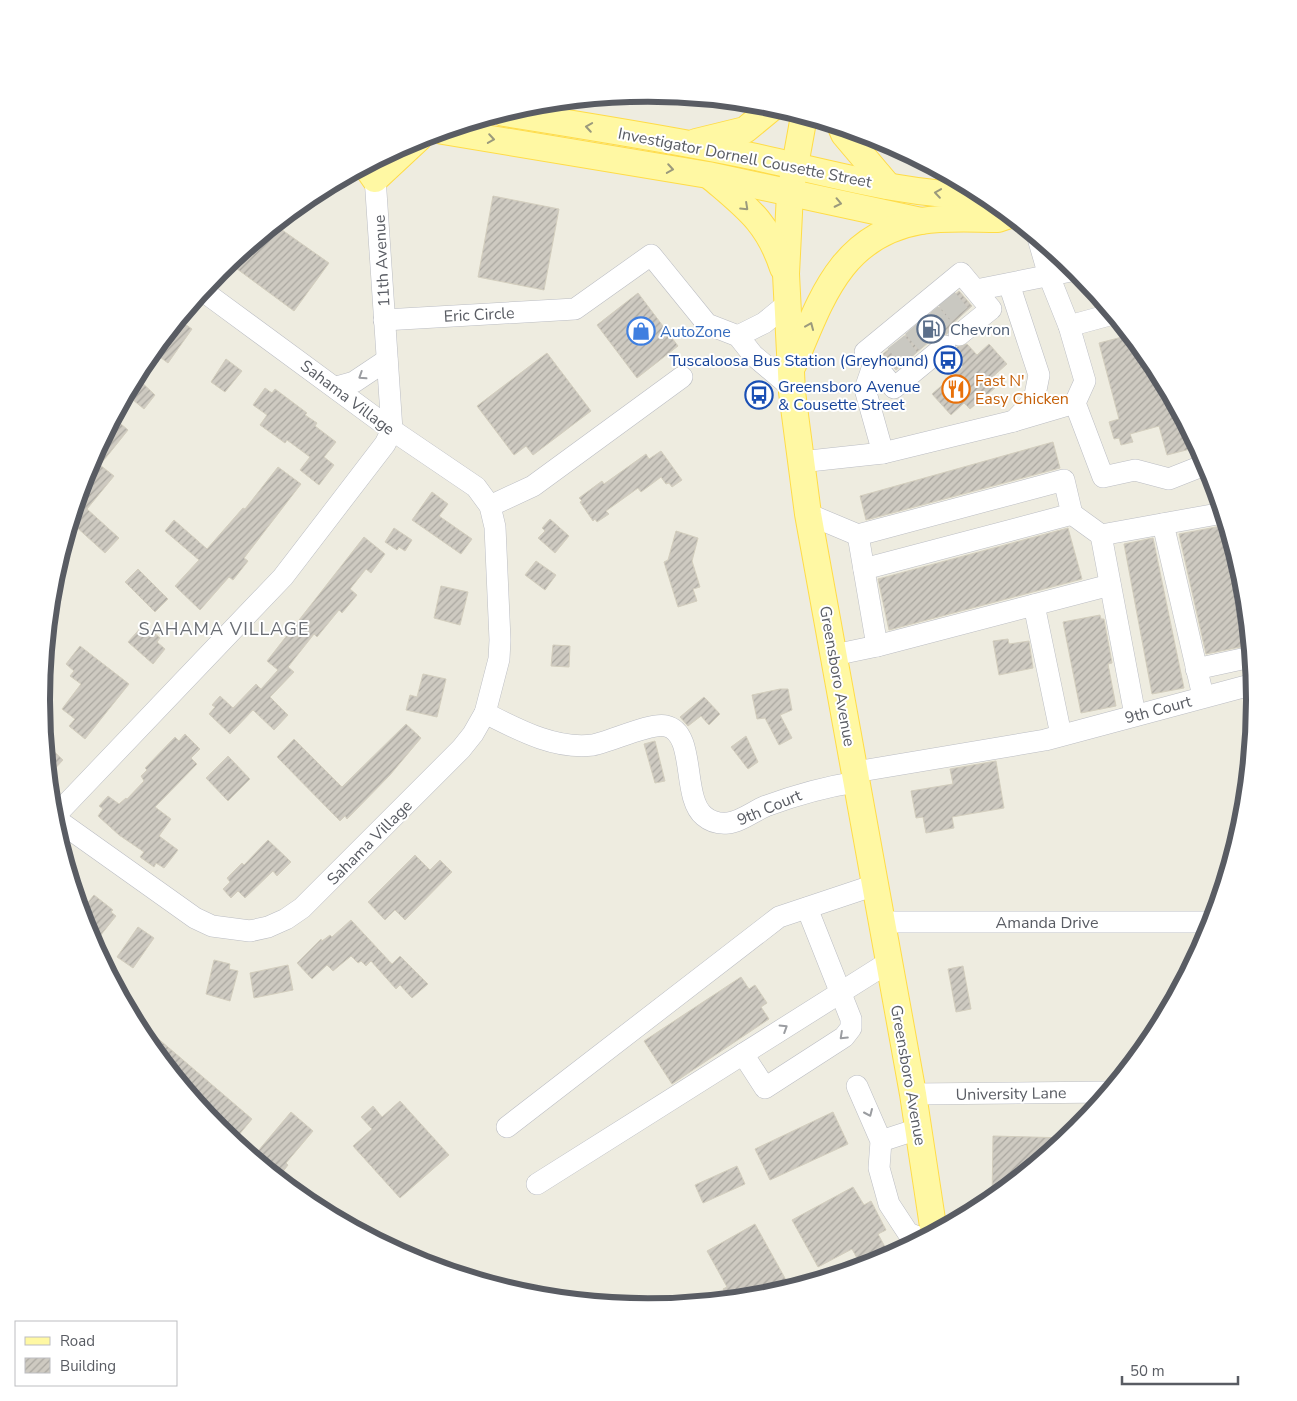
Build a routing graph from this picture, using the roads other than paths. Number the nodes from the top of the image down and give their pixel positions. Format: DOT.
graph roads {
  1 [pos="765,114"];
  2 [pos="522,116"];
  3 [pos="803,122"];
  4 [pos="458,133"];
  5 [pos="845,136"];
  6 [pos="689,143"];
  7 [pos="794,165"];
  8 [pos="372,170"];
  9 [pos="708,175"];
  10 [pos="888,186"];
  11 [pos="790,193"];
  12 [pos="970,196"];
  13 [pos="1002,218"];
  14 [pos="921,221"];
  15 [pos="1041,250"];
  16 [pos="1067,272"];
  17 [pos="786,274"];
  18 [pos="1049,276"];
  19 [pos="1010,284"];
  20 [pos="976,290"];
  21 [pos="209,295"];
  22 [pos="786,306"];
  23 [pos="1106,316"];
  24 [pos="384,320"];
  25 [pos="1069,326"];
  26 [pos="738,336"];
  27 [pos="386,360"];
  28 [pos="874,363"];
  29 [pos="682,378"];
  30 [pos="791,379"];
  31 [pos="336,387"];
  32 [pos="1075,403"];
  33 [pos="1014,421"];
  34 [pos="392,430"];
  35 [pos="883,453"];
  36 [pos="800,462"];
  37 [pos="1199,467"];
  38 [pos="490,506"];
  39 [pos="808,514"];
  40 [pos="1072,514"];
  41 [pos="1217,514"];
  42 [pos="1163,524"];
  43 [pos="858,535"];
  44 [pos="1101,535"];
  45 [pos="864,569"];
  46 [pos="1110,585"];
  47 [pos="1034,605"];
  48 [pos="877,646"];
  49 [pos="834,655"];
  50 [pos="1246,658"];
  51 [pos="1196,669"];
  52 [pos="1247,686"];
  53 [pos="1203,696"];
  54 [pos="485,713"];
  55 [pos="1135,715"];
  56 [pos="1061,735"];
  57 [pos="856,777"];
  58 [pos="61,809"];
  59 [pos="64,825"];
  60 [pos="875,885"];
  61 [pos="807,908"];
  62 [pos="881,922"];
  63 [pos="1204,922"];
  64 [pos="889,962"];
  65 [pos="839,993"];
  66 [pos="743,1054"];
  67 [pos="857,1086"];
  68 [pos="1100,1092"];
  69 [pos="913,1094"];
  70 [pos="507,1128"];
  71 [pos="918,1129"];
  72 [pos="881,1140"];
  73 [pos="537,1184"];
  74 [pos="933,1227"];
  75 [pos="915,1236"];
  1 -- 6 [label="main road"];
  6 -- 2 [label="main road, Investigator Dornell Cousette Street, one-way"];
  3 -- 7 [label="main road, Greensboro Avenue"];
  4 -- 9 [label="main road, Investigator Dornell Cousette Street, one-way"];
  5 -- 10 [label="main road"];
  6 -- 7 [label="main road, Investigator Dornell Cousette Street"];
  7 -- 10 [label="main road, Investigator Dornell Cousette Street"];
  7 -- 11 [label="main road, Greensboro Avenue"];
  8 -- 24 [label="street, 11th Avenue"];
  9 -- 11 [label="main road, Investigator Dornell Cousette Street"];
  9 -- 17 [label="main road, one-way"];
  12 -- 10 [label="main road, Investigator Dornell Cousette Street, one-way"];
  11 -- 14 [label="main road, Investigator Dornell Cousette Street, one-way"];
  11 -- 17 [label="main road, Greensboro Avenue"];
  13 -- 14 [label="main road"];
  30 -- 14 [label="main road, one-way"];
  15 -- 18 [label="street"];
  16 -- 18 [label="street"];
  17 -- 22 [label="main road, Greensboro Avenue"];
  18 -- 19 [label="street"];
  18 -- 25 [label="street"];
  19 -- 20 [label="street"];
  19 -- 33 [label="street"];
  20 -- 28 [label="street"];
  20 -- 28 [label="street"];
  21 -- 31 [label="street, Sahama Village"];
  22 -- 26 [label="street"];
  22 -- 30 [label="main road, Greensboro Avenue"];
  23 -- 25 [label="street"];
  24 -- 26 [label="street, Eric Circle"];
  24 -- 27 [label="street, 11th Avenue"];
  25 -- 32 [label="street"];
  26 -- 30 [label="street"];
  27 -- 31 [label="street, one-way"];
  27 -- 34 [label="street, 11th Avenue"];
  28 -- 35 [label="street"];
  29 -- 38 [label="street"];
  30 -- 36 [label="main road, Greensboro Avenue"];
  31 -- 34 [label="street, Sahama Village"];
  32 -- 33 [label="street"];
  32 -- 37 [label="street"];
  33 -- 35 [label="street"];
  34 -- 38 [label="street, Sahama Village"];
  34 -- 58 [label="street, Sahama Village"];
  35 -- 36 [label="street"];
  36 -- 39 [label="main road, Greensboro Avenue"];
  38 -- 54 [label="street, Sahama Village"];
  39 -- 43 [label="street"];
  39 -- 49 [label="main road, Greensboro Avenue"];
  40 -- 43 [label="street"];
  40 -- 44 [label="street"];
  40 -- 45 [label="street"];
  41 -- 42 [label="street"];
  42 -- 44 [label="street"];
  42 -- 51 [label="street"];
  43 -- 45 [label="street"];
  44 -- 46 [label="street"];
  45 -- 48 [label="street"];
  46 -- 47 [label="street"];
  46 -- 55 [label="street"];
  47 -- 48 [label="street"];
  47 -- 56 [label="street"];
  48 -- 49 [label="street"];
  49 -- 57 [label="main road, Greensboro Avenue"];
  50 -- 51 [label="street"];
  51 -- 53 [label="street"];
  52 -- 53 [label="street, 9th Court"];
  53 -- 55 [label="street, 9th Court"];
  54 -- 57 [label="street, 9th Court"];
  54 -- 59 [label="street, Sahama Village"];
  55 -- 56 [label="street, 9th Court"];
  56 -- 57 [label="street, 9th Court"];
  57 -- 60 [label="main road, Greensboro Avenue"];
  60 -- 61 [label="street"];
  60 -- 62 [label="main road, Greensboro Avenue"];
  61 -- 65 [label="street"];
  61 -- 70 [label="street"];
  62 -- 63 [label="street, Amanda Drive"];
  62 -- 64 [label="main road, Greensboro Avenue"];
  64 -- 65 [label="street"];
  64 -- 69 [label="main road, Greensboro Avenue"];
  66 -- 65 [label="street, one-way"];
  65 -- 66 [label="street, one-way"];
  66 -- 73 [label="street"];
  67 -- 72 [label="street, one-way"];
  68 -- 69 [label="street, University Lane"];
  69 -- 71 [label="main road, Greensboro Avenue"];
  71 -- 72 [label="street"];
  71 -- 74 [label="main road, Greensboro Avenue"];
  72 -- 75 [label="street"];
}
